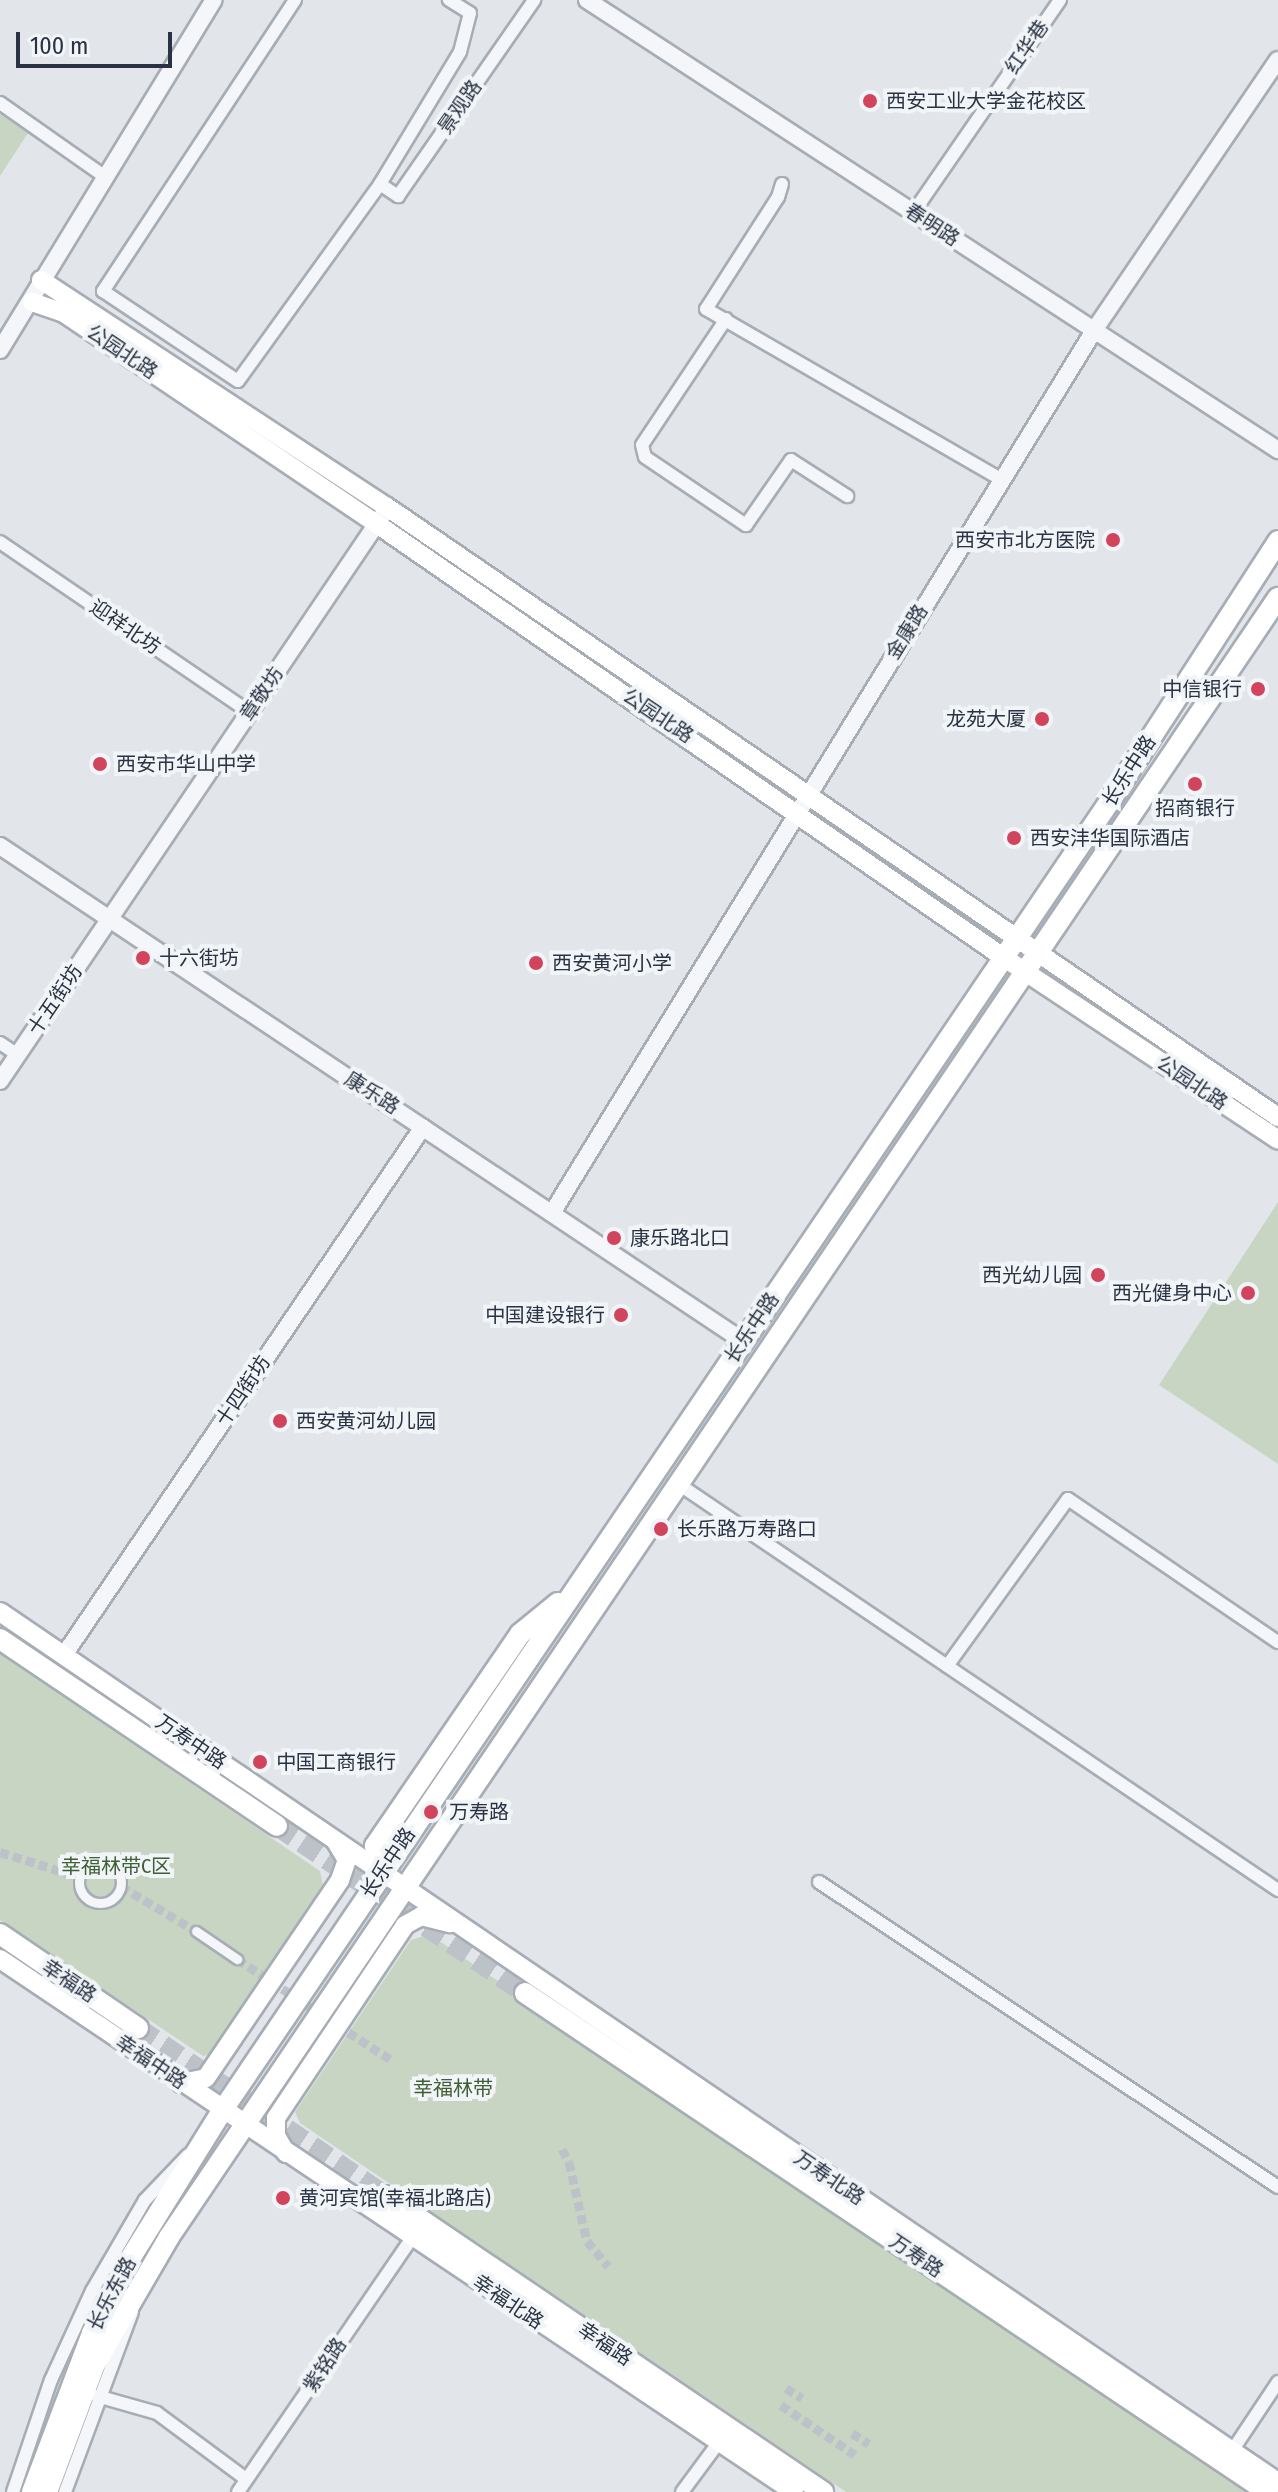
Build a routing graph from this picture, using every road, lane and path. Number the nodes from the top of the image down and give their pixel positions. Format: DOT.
graph roads {
  1 [pos="214,0"];
  2 [pos="295,0"];
  3 [pos="449,0"];
  4 [pos="534,0"];
  5 [pos="587,0"];
  6 [pos="1060,0"];
  7 [pos="1278,60"];
  8 [pos="0,103"];
  9 [pos="104,176"];
  10 [pos="380,184"];
  11 [pos="782,184"];
  12 [pos="913,213"];
  13 [pos="41,280"];
  14 [pos="32,302"];
  15 [pos="726,319"];
  16 [pos="1095,329"];
  17 [pos="0,350"];
  18 [pos="1278,450"];
  19 [pos="1001,479"];
  20 [pos="847,496"];
  21 [pos="387,507"];
  22 [pos="377,524"];
  23 [pos="1278,541"];
  24 [pos="0,542"];
  25 [pos="1278,598"];
  26 [pos="249,712"];
  27 [pos="801,804"];
  28 [pos="0,846"];
  29 [pos="109,920"];
  30 [pos="1009,948"];
  31 [pos="1031,963"];
  32 [pos="0,1043"];
  33 [pos="18,1055"];
  34 [pos="0,1081"];
  35 [pos="1278,1117"];
  36 [pos="423,1127"];
  37 [pos="1278,1140"];
  38 [pos="552,1213"];
  39 [pos="743,1341"];
  40 [pos="677,1483"];
  41 [pos="613,1533"];
  42 [pos="635,1547"];
  43 [pos="0,1612"];
  44 [pos="0,1639"];
  45 [pos="1278,1642"];
  46 [pos="64,1655"];
  47 [pos="947,1666"];
  48 [pos="277,1826"];
  49 [pos="334,1839"];
  50 [pos="382,1872"];
  51 [pos="819,1882"];
  52 [pos="79,1887"];
  53 [pos="405,1887"];
  54 [pos="1278,1890"];
  55 [pos="468,1930"];
  56 [pos="196,1931"];
  57 [pos="0,1934"];
  58 [pos="0,1959"];
  59 [pos="237,1959"];
  60 [pos="525,1993"];
  61 [pos="138,2028"];
  62 [pos="181,2083"];
  63 [pos="222,2111"];
  64 [pos="244,2126"];
  65 [pos="200,2145"];
  66 [pos="289,2156"];
  67 [pos="1278,2187"];
  68 [pos="386,2196"];
  69 [pos="412,2238"];
  70 [pos="136,2294"];
  71 [pos="1278,2382"];
  72 [pos="97,2396"];
  73 [pos="719,2442"];
  74 [pos="1232,2451"];
  75 [pos="246,2479"];
  76 [pos="1278,2482"];
  77 [pos="13,2492"];
  78 [pos="32,2492"];
  79 [pos="47,2492"];
  80 [pos="65,2492"];
  81 [pos="238,2492"];
  82 [pos="682,2492"];
  83 [pos="794,2492"];
  84 [pos="823,2492"];
  85 [pos="1268,2492"];
  1 -- 9 [label="street"];
  2 -- 10 [label="street"];
  3 -- 10 [label="street"];
  4 -- 10 [label="street, 景观路"];
  5 -- 12 [label="street, 春明路"];
  6 -- 12 [label="street, 红华巷"];
  7 -- 16 [label="street, 金康路"];
  8 -- 9 [label="street"];
  9 -- 13 [label="street"];
  11 -- 15 [label="street"];
  12 -- 16 [label="street, 春明路"];
  13 -- 14 [label="street"];
  13 -- 21 [label="main road, 公园北路"];
  14 -- 17 [label="street"];
  14 -- 22 [label="main road, 公园北路"];
  15 -- 19 [label="street"];
  15 -- 20 [label="street"];
  16 -- 18 [label="street, 春明路"];
  16 -- 19 [label="street, 金康路"];
  19 -- 27 [label="street, 金康路"];
  21 -- 22 [label="street, 章敬坊"];
  21 -- 27 [label="main road, 公园北路"];
  22 -- 26 [label="street, 章敬坊"];
  22 -- 27 [label="main road, 公园北路"];
  23 -- 30 [label="main road, 长乐中路"];
  24 -- 26 [label="street, 迎祥北坊"];
  25 -- 31 [label="main road, 长乐中路"];
  26 -- 29 [label="street, 章敬坊"];
  27 -- 30 [label="main road, 公园北路"];
  27 -- 38 [label="street, 金康路"];
  28 -- 29 [label="street, 康乐路"];
  29 -- 33 [label="street, 十五街坊"];
  29 -- 36 [label="street, 康乐路"];
  30 -- 31 [label="main road, 公园北路"];
  30 -- 39 [label="main road, 长乐中路"];
  31 -- 35 [label="main road, 公园北路"];
  31 -- 37 [label="main road, 公园北路"];
  31 -- 40 [label="main road, 长乐中路"];
  32 -- 33 [label="street"];
  33 -- 34 [label="street, 十五街坊"];
  36 -- 38 [label="street, 康乐路"];
  36 -- 46 [label="street, 十四街坊"];
  38 -- 39 [label="street, 康乐路"];
  39 -- 41 [label="main road, 长乐中路"];
  40 -- 42 [label="main road, 长乐中路"];
  40 -- 47 [label="street"];
  41 -- 42 [label="main road"];
  41 -- 50 [label="main road, 长乐中路"];
  42 -- 53 [label="main road, 长乐中路"];
  43 -- 46 [label="main road, 万寿中路"];
  44 -- 48 [label="main road"];
  45 -- 47 [label="street"];
  46 -- 49 [label="main road, 万寿中路"];
  47 -- 54 [label="street"];
  49 -- 50 [label="main road, 万寿中路"];
  49 -- 62 [label="main road"];
  50 -- 53 [label="main road, 万寿北路"];
  50 -- 63 [label="main road, 长乐中路"];
  51 -- 67 [label="street"];
  52 -- 52 [label="street"];
  53 -- 55 [label="main road, 万寿北路"];
  53 -- 64 [label="main road, 长乐中路"];
  55 -- 66 [label="main road"];
  55 -- 74 [label="main road, 万寿北路"];
  56 -- 59 [label="street"];
  57 -- 61 [label="main road, 幸福路"];
  58 -- 62 [label="main road, 幸福中路"];
  60 -- 85 [label="main road, 万寿路"];
  62 -- 63 [label="main road, 幸福中路"];
  63 -- 64 [label="main road, 幸福北路"];
  63 -- 65 [label="main road, 长乐东路"];
  64 -- 66 [label="main road, 幸福北路"];
  64 -- 70 [label="main road, 长乐东路"];
  65 -- 77 [label="street"];
  65 -- 78 [label="main road, 长乐东路"];
  66 -- 69 [label="main road, 幸福北路"];
  68 -- 84 [label="main road, 幸福路"];
  69 -- 73 [label="main road, 幸福北路"];
  69 -- 75 [label="street, 紫铭路"];
  70 -- 72 [label="street"];
  70 -- 79 [label="main road, 长乐东路"];
  71 -- 74 [label="street"];
  72 -- 75 [label="street"];
  72 -- 80 [label="street"];
  73 -- 82 [label="street"];
  73 -- 83 [label="main road, 幸福北路"];
  74 -- 76 [label="main road, 万寿北路"];
  75 -- 81 [label="street, 紫铭路"];
}
